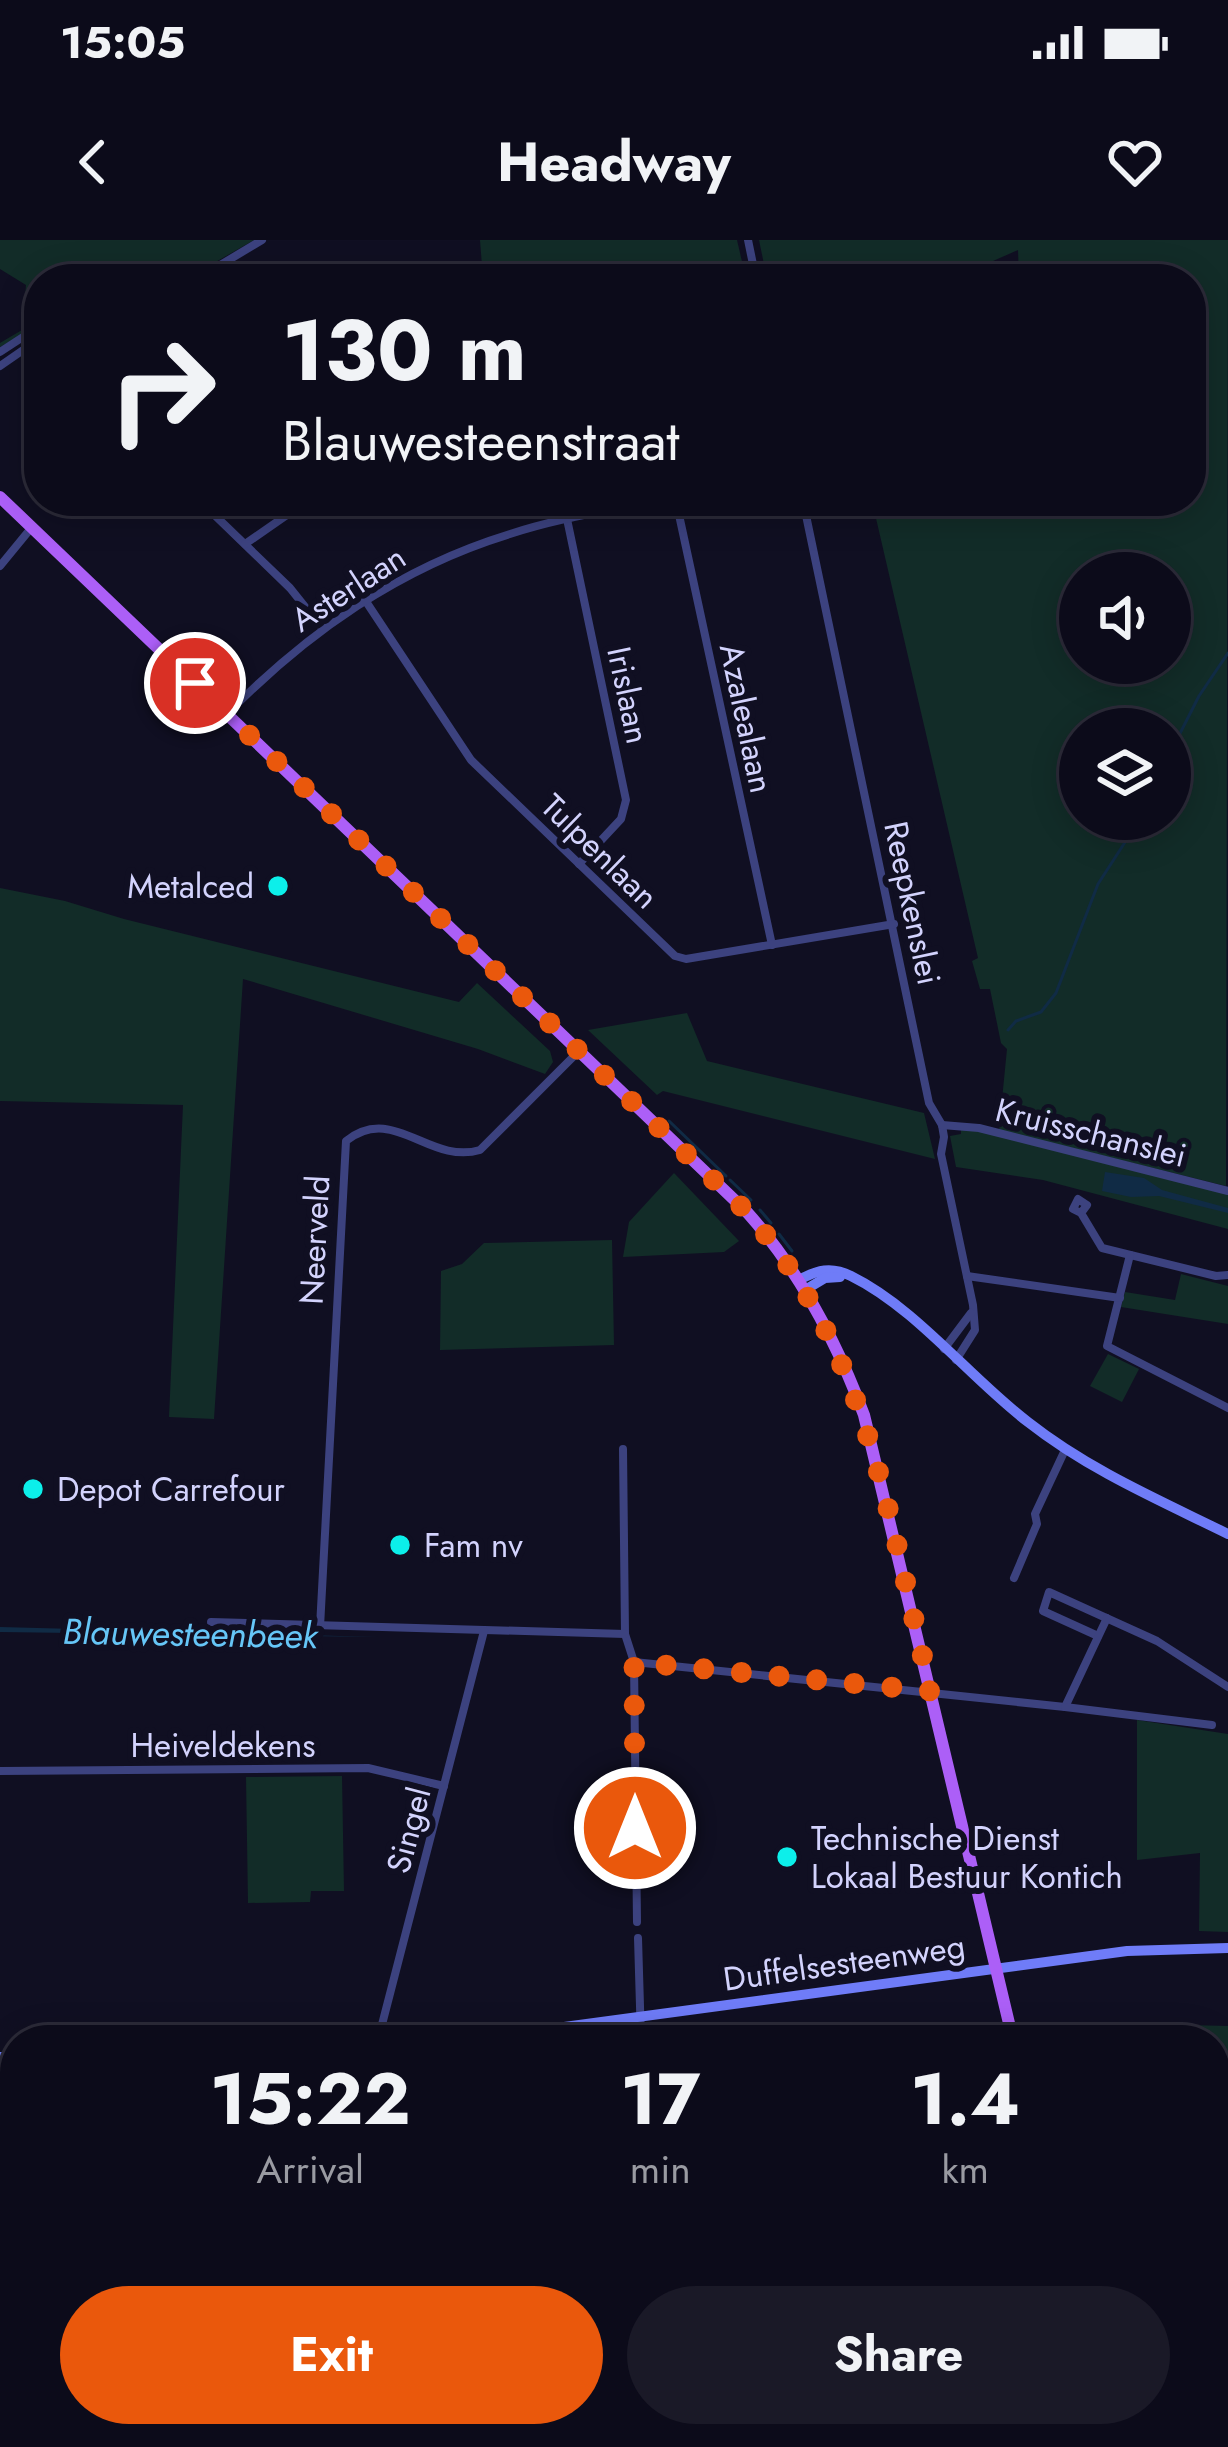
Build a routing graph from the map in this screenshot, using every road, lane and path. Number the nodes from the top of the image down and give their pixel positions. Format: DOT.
graph roads {
  1 [pos="262,240"];
  2 [pos="222,264"];
  3 [pos="0,496"];
  4 [pos="216,516"];
  5 [pos="285,516"];
  6 [pos="581,516"];
  7 [pos="679,516"];
  8 [pos="805,516"];
  9 [pos="567,519"];
  10 [pos="32,527"];
  11 [pos="245,544"];
  12 [pos="0,566"];
  13 [pos="364,600"];
  14 [pos="322,628"];
  15 [pos="227,714"];
  16 [pos="579,864"];
  17 [pos="893,924"];
  18 [pos="772,945"];
  19 [pos="579,1051"];
  20 [pos="942,1125"];
  21 [pos="1228,1191"];
  22 [pos="1081,1213"];
  23 [pos="1130,1256"];
  24 [pos="1228,1275"];
  25 [pos="967,1276"];
  26 [pos="802,1285"];
  27 [pos="1120,1298"];
  28 [pos="971,1312"];
  29 [pos="944,1349"];
  30 [pos="956,1360"];
  31 [pos="1228,1408"];
  32 [pos="623,1449"];
  33 [pos="1065,1450"];
  34 [pos="1228,1534"];
  35 [pos="1014,1578"];
  36 [pos="1107,1618"];
  37 [pos="211,1622"];
  38 [pos="320,1627"];
  39 [pos="484,1631"];
  40 [pos="625,1634"];
  41 [pos="1098,1636"];
  42 [pos="634,1662"];
  43 [pos="1228,1687"];
  44 [pos="931,1691"];
  45 [pos="1066,1707"];
  46 [pos="1212,1725"];
  47 [pos="0,1771"];
  48 [pos="444,1786"];
  49 [pos="637,1922"];
  50 [pos="638,1939"];
  51 [pos="1228,1948"];
  52 [pos="996,1968"];
  53 [pos="640,2017"];
  54 [pos="382,2025"];
  55 [pos="584,2025"];
  56 [pos="640,2025"];
  57 [pos="1009,2025"];
  1 -- 2 [label="street"];
  3 -- 10 [label="main road"];
  4 -- 11 [label="street"];
  5 -- 11 [label="street"];
  6 -- 9 [label="street, Asterlaan"];
  7 -- 18 [label="street, Azalealaan"];
  8 -- 17 [label="street, Reepkenslei"];
  9 -- 13 [label="street, Asterlaan"];
  9 -- 16 [label="street, Irislaan"];
  10 -- 12 [label="street"];
  10 -- 15 [label="main road"];
  11 -- 14 [label="street"];
  13 -- 14 [label="street, Asterlaan"];
  13 -- 16 [label="street, Tulpenlaan"];
  14 -- 15 [label="street, Asterlaan"];
  15 -- 19 [label="main road"];
  16 -- 18 [label="street, Tulpenlaan"];
  17 -- 18 [label="street, Tulpenlaan"];
  17 -- 20 [label="street, Reepkenslei"];
  19 -- 26 [label="main road"];
  19 -- 38 [label="street, Neerveld"];
  20 -- 21 [label="street, Kruisschanslei"];
  20 -- 25 [label="street, Reepkenslei"];
  22 -- 23 [label="street"];
  23 -- 24 [label="street"];
  23 -- 27 [label="street"];
  25 -- 27 [label="street"];
  25 -- 28 [label="street, Reepkenslei"];
  26 -- 29 [label="street"];
  26 -- 44 [label="main road"];
  27 -- 31 [label="street"];
  28 -- 29 [label="street"];
  28 -- 30 [label="street, Reepkenslei"];
  29 -- 30 [label="street"];
  30 -- 33 [label="street"];
  32 -- 40 [label="street"];
  33 -- 34 [label="street"];
  33 -- 35 [label="street"];
  36 -- 41 [label="street"];
  36 -- 41 [label="street"];
  36 -- 43 [label="street"];
  37 -- 38 [label="street"];
  38 -- 39 [label="street"];
  39 -- 40 [label="street"];
  39 -- 48 [label="street, Singel"];
  40 -- 42 [label="street"];
  41 -- 45 [label="street"];
  42 -- 44 [label="street"];
  42 -- 49 [label="street"];
  44 -- 45 [label="street"];
  44 -- 52 [label="main road"];
  45 -- 46 [label="street"];
  47 -- 48 [label="street, Heiveldekens"];
  48 -- 54 [label="street, Singel"];
  50 -- 53 [label="street"];
  51 -- 52 [label="street, Duffelsesteenweg"];
  52 -- 53 [label="street, Duffelsesteenweg"];
  52 -- 57 [label="main road"];
  53 -- 55 [label="street, Duffelsesteenweg"];
  53 -- 56 [label="street"];
}
